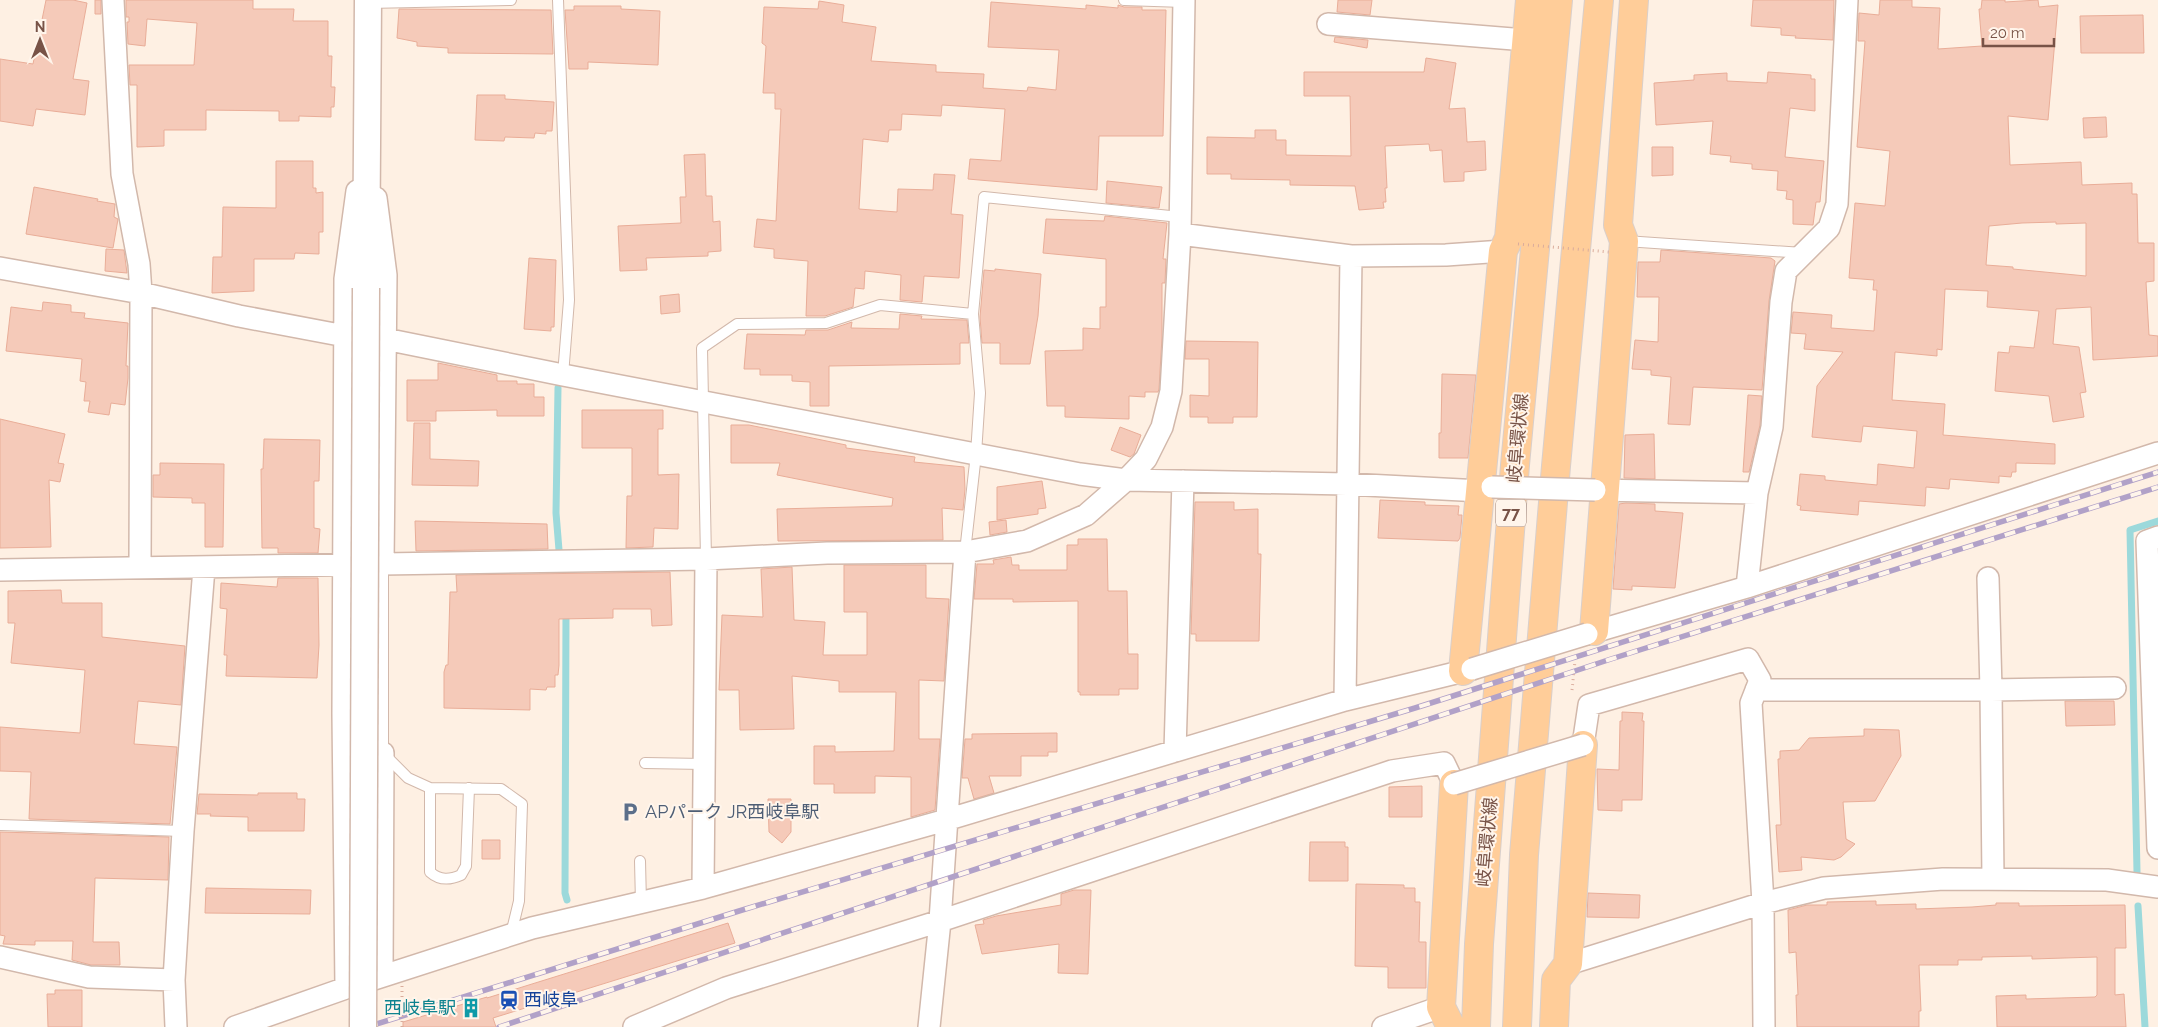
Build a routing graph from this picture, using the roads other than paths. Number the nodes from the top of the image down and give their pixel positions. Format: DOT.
graph roads {
  1 [pos="113,0"];
  2 [pos="511,0"];
  3 [pos="558,0"];
  4 [pos="1124,0"];
  5 [pos="1530,0"];
  6 [pos="1558,0"];
  7 [pos="1599,0"];
  8 [pos="1634,0"];
  9 [pos="1847,0"];
  10 [pos="1184,1"];
  11 [pos="367,2"];
  12 [pos="1328,24"];
  13 [pos="1526,40"];
  14 [pos="366,127"];
  15 [pos="1180,225"];
  16 [pos="1617,247"];
  17 [pos="1510,248"];
  18 [pos="1804,253"];
  19 [pos="1351,256"];
  20 [pos="0,268"];
  21 [pos="141,293"];
  22 [pos="973,314"];
  23 [pos="345,336"];
  24 [pos="385,338"];
  25 [pos="563,375"];
  26 [pos="704,402"];
  27 [pos="2158,453"];
  28 [pos="976,454"];
  29 [pos="1126,480"];
  30 [pos="1182,481"];
  31 [pos="1347,484"];
  32 [pos="1486,489"];
  33 [pos="1601,490"];
  34 [pos="1757,493"];
  35 [pos="2158,538"];
  36 [pos="965,552"];
  37 [pos="706,559"];
  38 [pos="383,564"];
  39 [pos="344,565"];
  40 [pos="140,566"];
  41 [pos="204,568"];
  42 [pos="0,570"];
  43 [pos="1988,578"];
  44 [pos="1747,587"];
  45 [pos="1591,633"];
  46 [pos="1468,670"];
  47 [pos="2115,688"];
  48 [pos="1756,690"];
  49 [pos="1991,690"];
  50 [pos="1346,700"];
  51 [pos="1583,745"];
  52 [pos="1176,751"];
  53 [pos="383,754"];
  54 [pos="645,762"];
  55 [pos="704,764"];
  56 [pos="1454,784"];
  57 [pos="430,788"];
  58 [pos="469,788"];
  59 [pos="946,820"];
  60 [pos="0,825"];
  61 [pos="183,831"];
  62 [pos="2158,848"];
  63 [pos="640,861"];
  64 [pos="1993,879"];
  65 [pos="2158,887"];
  66 [pos="703,888"];
  67 [pos="641,903"];
  68 [pos="1763,904"];
  69 [pos="940,921"];
  70 [pos="511,934"];
  71 [pos="0,957"];
  72 [pos="1568,964"];
  73 [pos="382,976"];
  74 [pos="174,980"];
  75 [pos="346,988"];
  76 [pos="1446,1017"];
  77 [pos="176,1027"];
  78 [pos="235,1027"];
  79 [pos="363,1027"];
  80 [pos="634,1027"];
  81 [pos="929,1027"];
  82 [pos="1383,1027"];
  83 [pos="1476,1027"];
  84 [pos="1517,1027"];
  85 [pos="1554,1027"];
  86 [pos="1764,1027"];
  1 -- 21 [label="street"];
  2 -- 11 [label="lane"];
  3 -- 25 [label="lane"];
  4 -- 10 [label="lane"];
  5 -- 13 [label="main road"];
  6 -- 83 [label="main road, 岐阜環状線 / 77"];
  7 -- 84 [label="main road, 77"];
  8 -- 16 [label="main road"];
  9 -- 18 [label="street"];
  10 -- 15 [label="street"];
  11 -- 14 [label="street"];
  12 -- 13 [label="street"];
  13 -- 17 [label="main road"];
  14 -- 23 [label="street"];
  14 -- 24 [label="street"];
  14 -- 79 [label="street, bridge"];
  15 -- 19 [label="street"];
  15 -- 22 [label="lane"];
  15 -- 29 [label="street"];
  16 -- 18 [label="lane"];
  16 -- 33 [label="main road"];
  17 -- 19 [label="street"];
  17 -- 32 [label="main road"];
  18 -- 34 [label="street"];
  19 -- 31 [label="street"];
  20 -- 21 [label="street"];
  21 -- 23 [label="street"];
  21 -- 40 [label="street"];
  22 -- 26 [label="lane"];
  22 -- 28 [label="lane"];
  23 -- 39 [label="street"];
  24 -- 25 [label="street"];
  24 -- 38 [label="street"];
  25 -- 26 [label="street"];
  26 -- 28 [label="street"];
  26 -- 37 [label="lane"];
  27 -- 44 [label="street"];
  28 -- 29 [label="street"];
  28 -- 36 [label="lane"];
  29 -- 30 [label="street"];
  29 -- 36 [label="street"];
  30 -- 31 [label="street"];
  30 -- 52 [label="street"];
  31 -- 32 [label="street"];
  31 -- 50 [label="street"];
  32 -- 33 [label="street, bridge"];
  32 -- 46 [label="main road"];
  33 -- 34 [label="street"];
  33 -- 45 [label="main road"];
  34 -- 44 [label="street"];
  35 -- 62 [label="street"];
  36 -- 37 [label="street"];
  36 -- 59 [label="street"];
  37 -- 38 [label="street"];
  37 -- 55 [label="street"];
  38 -- 39 [label="street"];
  38 -- 53 [label="lane"];
  39 -- 41 [label="street"];
  39 -- 75 [label="street"];
  40 -- 41 [label="street"];
  40 -- 42 [label="street"];
  41 -- 61 [label="street"];
  43 -- 49 [label="street"];
  44 -- 45 [label="street"];
  45 -- 46 [label="street, bridge"];
  46 -- 50 [label="street"];
  47 -- 49 [label="street"];
  48 -- 49 [label="street"];
  48 -- 51 [label="street"];
  48 -- 68 [label="street"];
  49 -- 64 [label="street"];
  50 -- 52 [label="street"];
  51 -- 56 [label="street, bridge"];
  51 -- 72 [label="main road"];
  52 -- 59 [label="street"];
  53 -- 57 [label="lane"];
  53 -- 73 [label="street"];
  54 -- 55 [label="lane"];
  55 -- 66 [label="street"];
  56 -- 69 [label="street"];
  56 -- 76 [label="main road"];
  57 -- 58 [label="lane"];
  57 -- 58 [label="lane"];
  58 -- 70 [label="lane"];
  59 -- 66 [label="street"];
  59 -- 69 [label="street"];
  60 -- 61 [label="lane"];
  61 -- 74 [label="street"];
  63 -- 67 [label="lane"];
  64 -- 65 [label="street"];
  64 -- 68 [label="street"];
  66 -- 67 [label="street"];
  67 -- 70 [label="street"];
  68 -- 72 [label="street"];
  68 -- 86 [label="street"];
  69 -- 80 [label="street"];
  69 -- 81 [label="street"];
  70 -- 73 [label="street"];
  71 -- 74 [label="street"];
  72 -- 85 [label="main road"];
  73 -- 75 [label="street"];
  74 -- 77 [label="street"];
  75 -- 78 [label="street"];
  76 -- 82 [label="street"];
}
